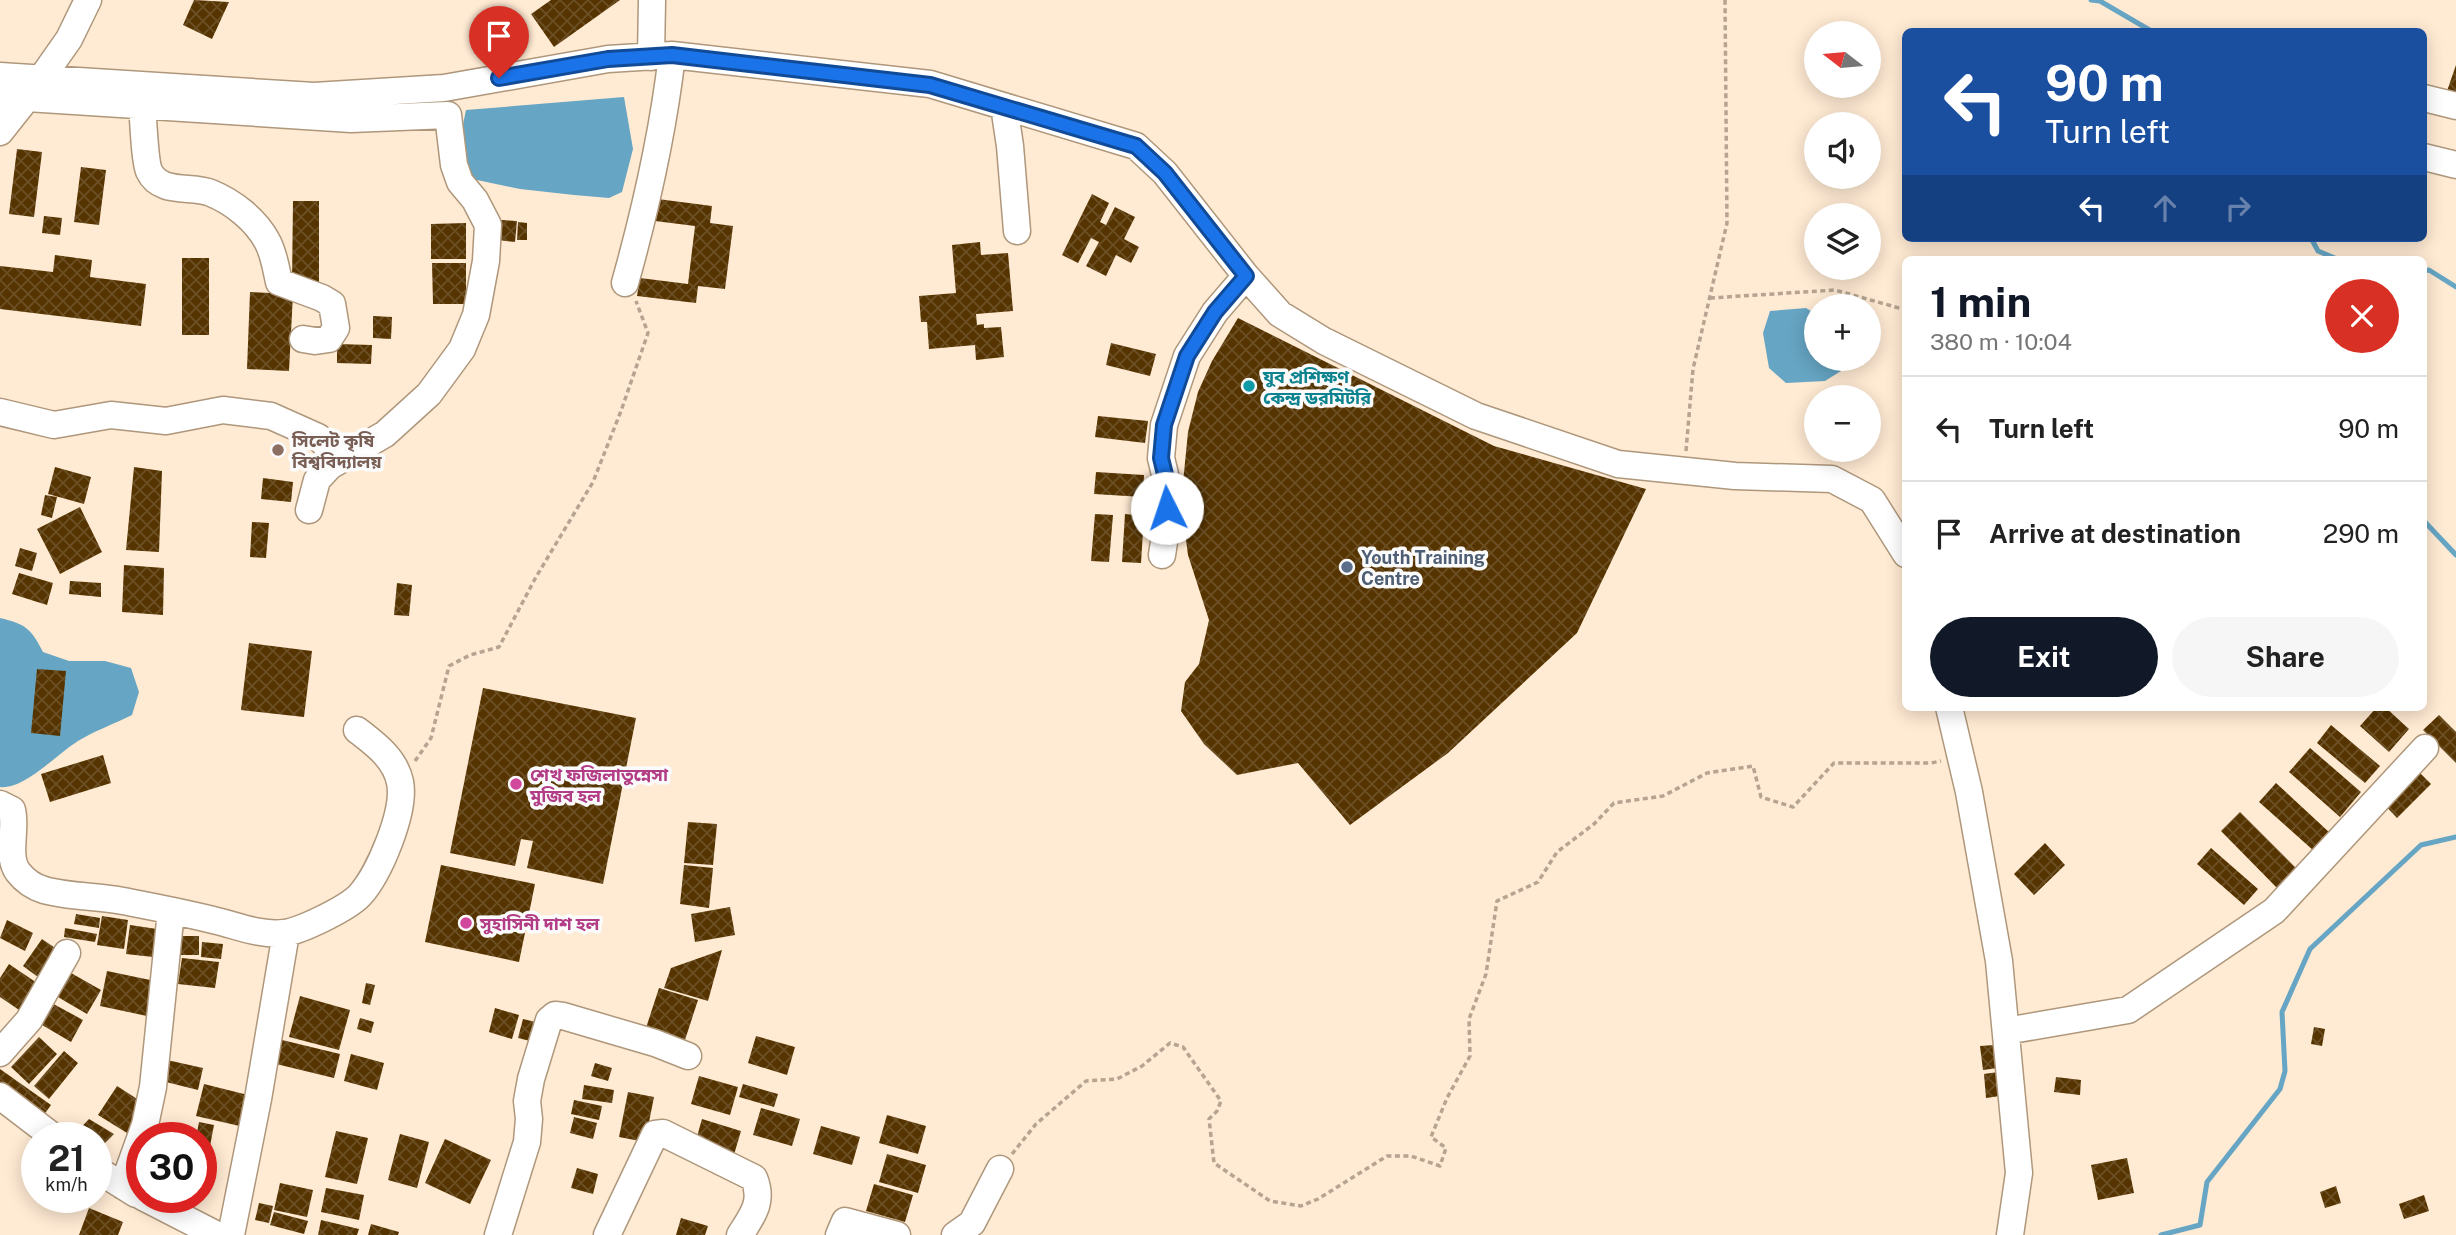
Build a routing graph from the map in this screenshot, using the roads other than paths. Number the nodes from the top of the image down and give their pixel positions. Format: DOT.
graph roads {
  1 [pos="88,0"];
  2 [pos="652,0"];
  3 [pos="662,56"];
  4 [pos="0,76"];
  5 [pos="34,89"];
  6 [pos="142,96"];
  7 [pos="2427,99"];
  8 [pos="0,101"];
  9 [pos="1004,106"];
  10 [pos="2456,106"];
  11 [pos="0,132"];
  12 [pos="2427,158"];
  13 [pos="2456,165"];
  14 [pos="1017,231"];
  15 [pos="1246,276"];
  16 [pos="625,283"];
  17 [pos="303,340"];
  18 [pos="0,412"];
  19 [pos="349,454"];
  20 [pos="309,510"];
  21 [pos="1902,548"];
  22 [pos="1161,555"];
  23 [pos="1950,711"];
  24 [pos="357,730"];
  25 [pos="2424,748"];
  26 [pos="0,804"];
  27 [pos="171,911"];
  28 [pos="286,933"];
  29 [pos="68,953"];
  30 [pos="2006,1031"];
  31 [pos="0,1053"];
  32 [pos="688,1056"];
  33 [pos="2,1102"];
  34 [pos="31,1122"];
  35 [pos="146,1122"];
  36 [pos="1000,1169"];
  37 [pos="175,1213"];
  38 [pos="217,1235"];
  39 [pos="231,1235"];
  40 [pos="498,1235"];
  41 [pos="607,1235"];
  42 [pos="740,1235"];
  43 [pos="839,1235"];
  44 [pos="897,1235"];
  45 [pos="956,1235"];
  46 [pos="2010,1235"];
  1 -- 5 [label="street"];
  2 -- 3 [label="street"];
  3 -- 6 [label="street"];
  3 -- 9 [label="street"];
  3 -- 16 [label="street"];
  4 -- 5 [label="street"];
  5 -- 6 [label="street"];
  5 -- 8 [label="street"];
  5 -- 11 [label="street"];
  6 -- 17 [label="street"];
  6 -- 19 [label="street"];
  7 -- 10 [label="street"];
  9 -- 14 [label="street"];
  9 -- 15 [label="street"];
  12 -- 13 [label="street"];
  15 -- 21 [label="street"];
  15 -- 22 [label="street"];
  18 -- 19 [label="street"];
  19 -- 20 [label="street"];
  23 -- 30 [label="street"];
  24 -- 28 [label="street"];
  25 -- 30 [label="street"];
  26 -- 27 [label="street"];
  27 -- 28 [label="street"];
  27 -- 35 [label="street"];
  28 -- 39 [label="street"];
  29 -- 31 [label="street"];
  30 -- 46 [label="street"];
  32 -- 40 [label="street"];
  33 -- 34 [label="street"];
  36 -- 45 [label="street"];
  37 -- 38 [label="street"];
  41 -- 42 [label="street"];
  43 -- 44 [label="street"];
}
